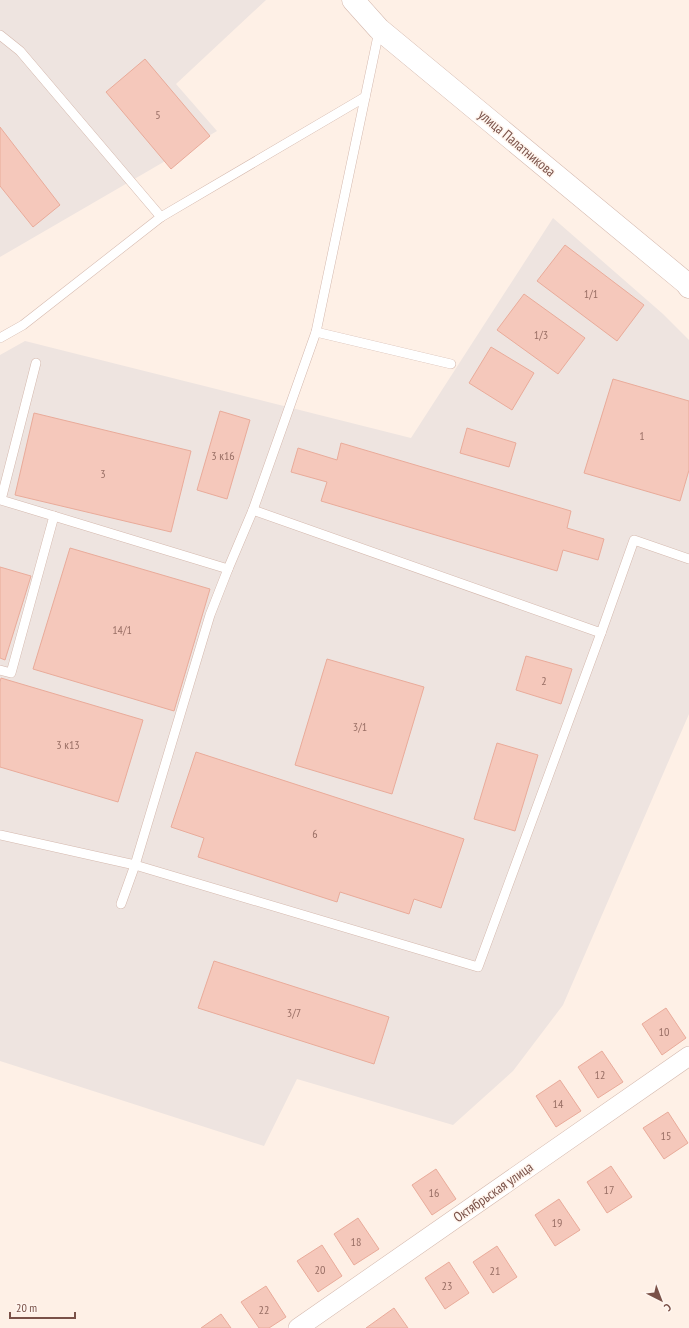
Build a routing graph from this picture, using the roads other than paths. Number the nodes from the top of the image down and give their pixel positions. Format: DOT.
graph roads {
  1 [pos="353,0"];
  2 [pos="379,29"];
  3 [pos="0,35"];
  4 [pos="365,97"];
  5 [pos="161,217"];
  6 [pos="688,285"];
  7 [pos="316,332"];
  8 [pos="0,338"];
  9 [pos="36,363"];
  10 [pos="451,364"];
  11 [pos="254,510"];
  12 [pos="54,516"];
  13 [pos="689,560"];
  14 [pos="228,569"];
  15 [pos="601,633"];
  16 [pos="0,670"];
  17 [pos="0,835"];
  18 [pos="135,865"];
  19 [pos="121,904"];
  20 [pos="689,1056"];
  21 [pos="298,1328"];
  1 -- 2 [label="street, улица Палатникова"];
  2 -- 4 [label="lane"];
  2 -- 6 [label="street, улица Палатникова"];
  3 -- 5 [label="lane"];
  4 -- 5 [label="lane"];
  4 -- 7 [label="lane"];
  5 -- 8 [label="lane"];
  7 -- 10 [label="lane"];
  7 -- 11 [label="lane"];
  9 -- 12 [label="lane"];
  11 -- 14 [label="lane"];
  11 -- 15 [label="lane"];
  12 -- 14 [label="lane"];
  12 -- 16 [label="lane"];
  13 -- 15 [label="lane"];
  14 -- 18 [label="lane"];
  15 -- 18 [label="lane"];
  17 -- 18 [label="lane"];
  18 -- 19 [label="lane"];
  20 -- 21 [label="street, Октябрьская улица"];
}
